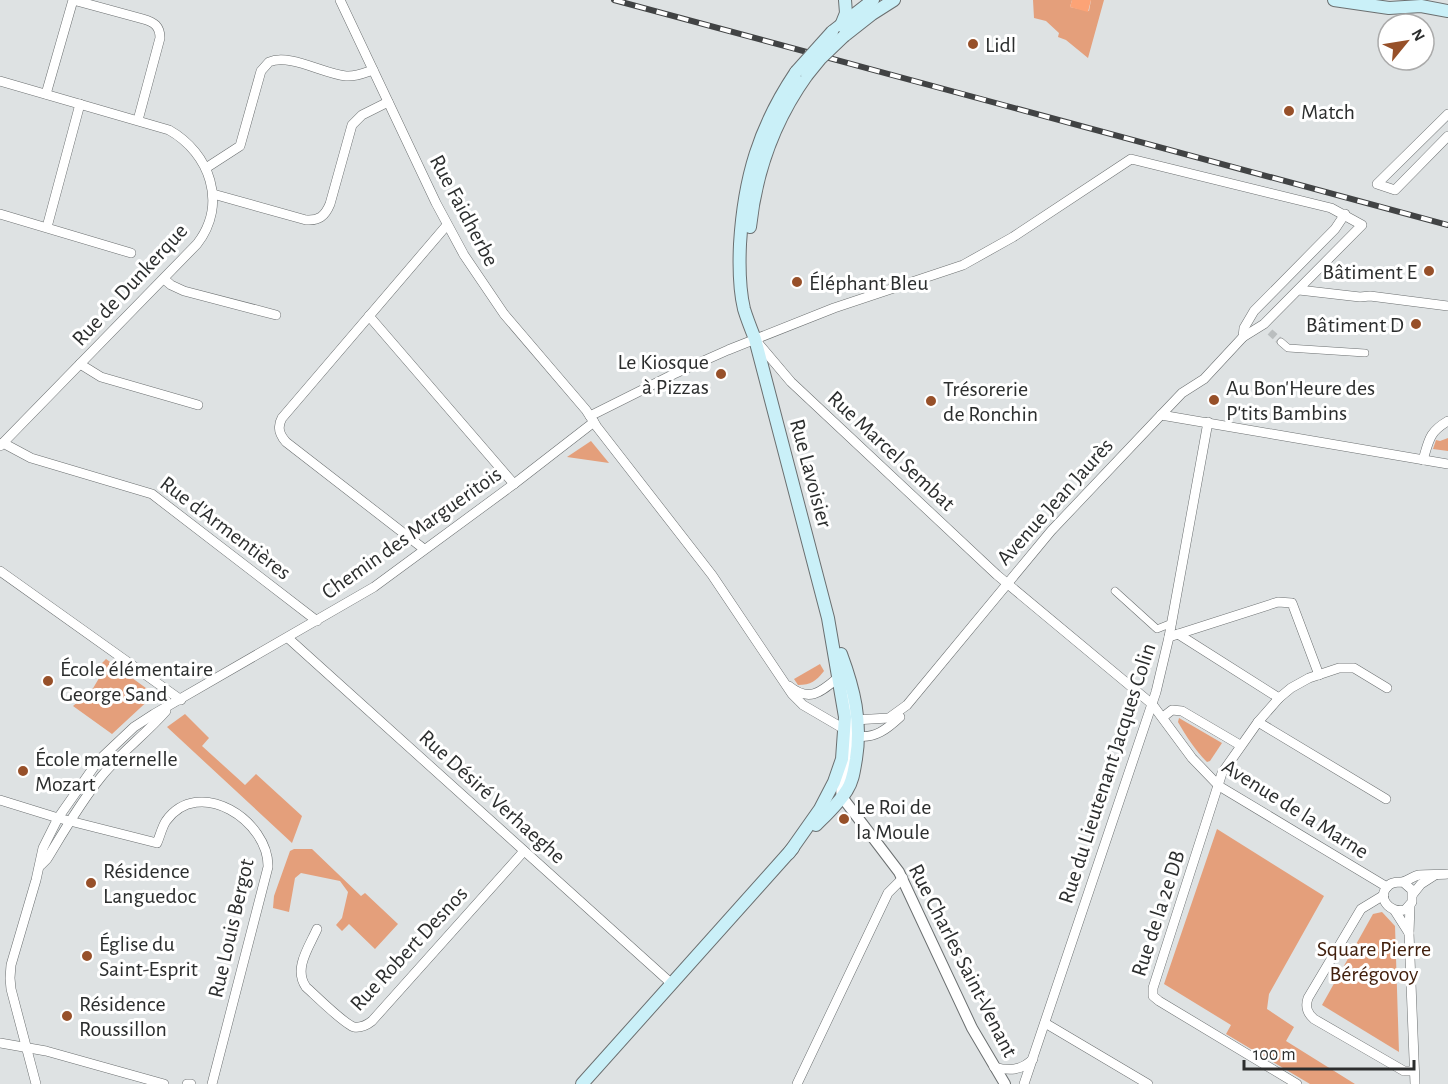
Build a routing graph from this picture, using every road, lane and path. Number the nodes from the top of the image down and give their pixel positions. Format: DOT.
graph roads {
  1 [pos="73,0"];
  2 [pos="340,0"];
  3 [pos="845,0"];
  4 [pos="1334,0"];
  5 [pos="1408,0"];
  6 [pos="876,2"];
  7 [pos="1421,6"];
  8 [pos="1448,11"];
  9 [pos="839,31"];
  10 [pos="373,70"];
  11 [pos="802,74"];
  12 [pos="0,81"];
  13 [pos="46,94"];
  14 [pos="388,102"];
  15 [pos="80,104"];
  16 [pos="1448,114"];
  17 [pos="138,120"];
  18 [pos="1448,136"];
  19 [pos="206,168"];
  20 [pos="213,194"];
  21 [pos="0,214"];
  22 [pos="1345,214"];
  23 [pos="447,225"];
  24 [pos="47,227"];
  25 [pos="132,253"];
  26 [pos="164,279"];
  27 [pos="1299,290"];
  28 [pos="1448,306"];
  29 [pos="276,315"];
  30 [pos="369,316"];
  31 [pos="1243,337"];
  32 [pos="755,339"];
  33 [pos="1281,342"];
  34 [pos="1365,353"];
  35 [pos="80,364"];
  36 [pos="198,405"];
  37 [pos="1161,415"];
  38 [pos="592,419"];
  39 [pos="1448,421"];
  40 [pos="1208,422"];
  41 [pos="1,445"];
  42 [pos="1423,460"];
  43 [pos="1448,464"];
  44 [pos="514,484"];
  45 [pos="424,549"];
  46 [pos="0,571"];
  47 [pos="1007,584"];
  48 [pos="1115,591"];
  49 [pos="317,621"];
  50 [pos="1172,623"];
  51 [pos="1174,635"];
  52 [pos="288,638"];
  53 [pos="841,673"];
  54 [pos="1319,675"];
  55 [pos="785,682"];
  56 [pos="1387,688"];
  57 [pos="1279,698"];
  58 [pos="181,700"];
  59 [pos="1152,704"];
  60 [pos="907,705"];
  61 [pos="169,707"];
  62 [pos="1163,717"];
  63 [pos="1258,722"];
  64 [pos="853,728"];
  65 [pos="1240,745"];
  66 [pos="1219,786"];
  67 [pos="842,797"];
  68 [pos="826,798"];
  69 [pos="1386,799"];
  70 [pos="0,800"];
  71 [pos="58,818"];
  72 [pos="71,821"];
  73 [pos="524,851"];
  74 [pos="789,853"];
  75 [pos="39,866"];
  76 [pos="1448,874"];
  77 [pos="1435,875"];
  78 [pos="903,878"];
  79 [pos="1402,882"];
  80 [pos="1385,891"];
  81 [pos="1413,894"];
  82 [pos="1410,905"];
  83 [pos="1395,911"];
  84 [pos="317,929"];
  85 [pos="1409,933"];
  86 [pos="672,984"];
  87 [pos="1046,1023"];
  88 [pos="0,1042"];
  89 [pos="26,1048"];
  90 [pos="1033,1059"];
  91 [pos="994,1067"];
  92 [pos="1414,1071"];
  93 [pos="37,1084"];
  94 [pos="164,1084"];
  95 [pos="213,1084"];
  96 [pos="582,1084"];
  97 [pos="797,1084"];
  98 [pos="1005,1084"];
  99 [pos="1024,1084"];
  100 [pos="1148,1084"];
  101 [pos="1297,1084"];
  102 [pos="1415,1084"];
  1 -- 13 [label="street"];
  1 -- 17 [label="street"];
  2 -- 10 [label="street, Rue Faidherbe"];
  3 -- 9 [label="main road"];
  4 -- 7 [label="main road"];
  5 -- 7 [label="main road"];
  6 -- 9 [label="main road, Rue Lavoisier"];
  7 -- 8 [label="main road"];
  9 -- 11 [label="main road, Rue Lavoisier, bridge"];
  10 -- 14 [label="street, Rue Faidherbe"];
  10 -- 19 [label="street"];
  11 -- 32 [label="main road, Rue Lavoisier"];
  11 -- 32 [label="main road, Rue Lavoisier"];
  12 -- 13 [label="street, Rue de Dunkerque"];
  13 -- 15 [label="street, Rue de Dunkerque"];
  14 -- 20 [label="street"];
  14 -- 23 [label="street, Rue Faidherbe"];
  15 -- 17 [label="street, Rue de Dunkerque"];
  15 -- 24 [label="street"];
  16 -- 18 [label="street"];
  17 -- 19 [label="street, Rue de Dunkerque"];
  19 -- 20 [label="street, Rue de Dunkerque"];
  20 -- 26 [label="street, Rue de Dunkerque"];
  21 -- 24 [label="street"];
  22 -- 27 [label="street, Avenue Jean Jaurès"];
  22 -- 31 [label="street, Avenue Jean Jaurès"];
  22 -- 32 [label="street, Chemin des Margueritois"];
  23 -- 30 [label="street"];
  23 -- 38 [label="street, Rue Faidherbe"];
  24 -- 25 [label="street"];
  26 -- 29 [label="street"];
  26 -- 35 [label="street, Rue de Dunkerque"];
  27 -- 28 [label="street"];
  27 -- 31 [label="street, Avenue Jean Jaurès"];
  30 -- 44 [label="street"];
  30 -- 45 [label="street"];
  31 -- 37 [label="street, Avenue Jean Jaurès"];
  32 -- 38 [label="street, Chemin des Margueritois"];
  32 -- 47 [label="street, Rue Marcel Sembat"];
  32 -- 53 [label="main road, Rue Lavoisier"];
  33 -- 34 [label="street"];
  35 -- 36 [label="street"];
  35 -- 41 [label="street, Rue de Dunkerque"];
  37 -- 40 [label="street"];
  37 -- 47 [label="street, Avenue Jean Jaurès"];
  38 -- 44 [label="street, Chemin des Margueritois"];
  38 -- 55 [label="street, Rue Faidherbe"];
  39 -- 42 [label="street"];
  40 -- 42 [label="street"];
  40 -- 50 [label="street, Rue du Lieutenant Jacques Colin"];
  41 -- 49 [label="street, Rue d'Armentières"];
  42 -- 43 [label="street"];
  44 -- 45 [label="street, Chemin des Margueritois"];
  45 -- 49 [label="street, Chemin des Margueritois"];
  46 -- 58 [label="street"];
  47 -- 59 [label="street, Avenue de la Marne"];
  47 -- 60 [label="street, Avenue Jean Jaurès"];
  48 -- 50 [label="street"];
  49 -- 52 [label="street, Chemin des Margueritois"];
  50 -- 51 [label="street, Rue du Lieutenant Jacques Colin"];
  51 -- 54 [label="street"];
  51 -- 57 [label="street"];
  51 -- 59 [label="street, Rue du Lieutenant Jacques Colin"];
  52 -- 58 [label="street, Chemin des Margueritois"];
  52 -- 73 [label="street, Rue Désiré Verhaeghe"];
  53 -- 55 [label="street"];
  53 -- 64 [label="main road, Rue Lavoisier"];
  53 -- 64 [label="main road, Rue Lavoisier"];
  54 -- 56 [label="street"];
  54 -- 57 [label="street"];
  55 -- 64 [label="street"];
  57 -- 63 [label="street"];
  58 -- 61 [label="street, Chemin des Margueritois"];
  59 -- 62 [label="street, Avenue de la Marne"];
  59 -- 87 [label="street, Rue du Lieutenant Jacques Colin"];
  60 -- 64 [label="street, Avenue Jean Jaurès"];
  60 -- 64 [label="street, Avenue Jean Jaurès"];
  61 -- 71 [label="street, Chemin des Margueritois"];
  61 -- 72 [label="street"];
  62 -- 65 [label="street"];
  62 -- 66 [label="street, Avenue de la Marne"];
  63 -- 65 [label="street"];
  63 -- 69 [label="street"];
  64 -- 67 [label="main road, Rue Lavoisier"];
  64 -- 68 [label="main road, Rue Lavoisier"];
  65 -- 66 [label="street"];
  66 -- 80 [label="street, Avenue de la Marne"];
  66 -- 101 [label="street, Rue de la 2e DB"];
  67 -- 68 [label="street"];
  67 -- 74 [label="main road"];
  67 -- 78 [label="street, Rue Charles Saint-Venant"];
  68 -- 74 [label="main road, Rue Lavoisier"];
  70 -- 71 [label="street, Rue Louis Bergot"];
  71 -- 72 [label="street, Rue Louis Bergot"];
  71 -- 75 [label="street, Chemin des Margueritois"];
  72 -- 75 [label="street"];
  72 -- 95 [label="street, Rue Louis Bergot"];
  73 -- 84 [label="street, Rue Robert Desnos"];
  73 -- 86 [label="street, Rue Désiré Verhaeghe"];
  74 -- 86 [label="main road"];
  75 -- 89 [label="street, Chemin des Margueritois"];
  76 -- 77 [label="street"];
  77 -- 79 [label="street"];
  77 -- 81 [label="street"];
  78 -- 91 [label="street, Rue Charles Saint-Venant"];
  78 -- 97 [label="street"];
  79 -- 80 [label="street"];
  79 -- 81 [label="street"];
  80 -- 83 [label="street"];
  80 -- 92 [label="street"];
  81 -- 82 [label="street"];
  82 -- 83 [label="street"];
  82 -- 85 [label="street"];
  83 -- 85 [label="street"];
  85 -- 92 [label="street"];
  86 -- 96 [label="main road"];
  87 -- 90 [label="street, Rue du Lieutenant Jacques Colin"];
  87 -- 100 [label="street"];
  88 -- 89 [label="street"];
  89 -- 93 [label="street, Chemin des Margueritois"];
  89 -- 94 [label="street"];
  90 -- 91 [label="street"];
  90 -- 99 [label="street, Rue du Lieutenant Jacques Colin"];
  91 -- 98 [label="street, Rue Charles Saint-Venant"];
  92 -- 102 [label="street"];
}
